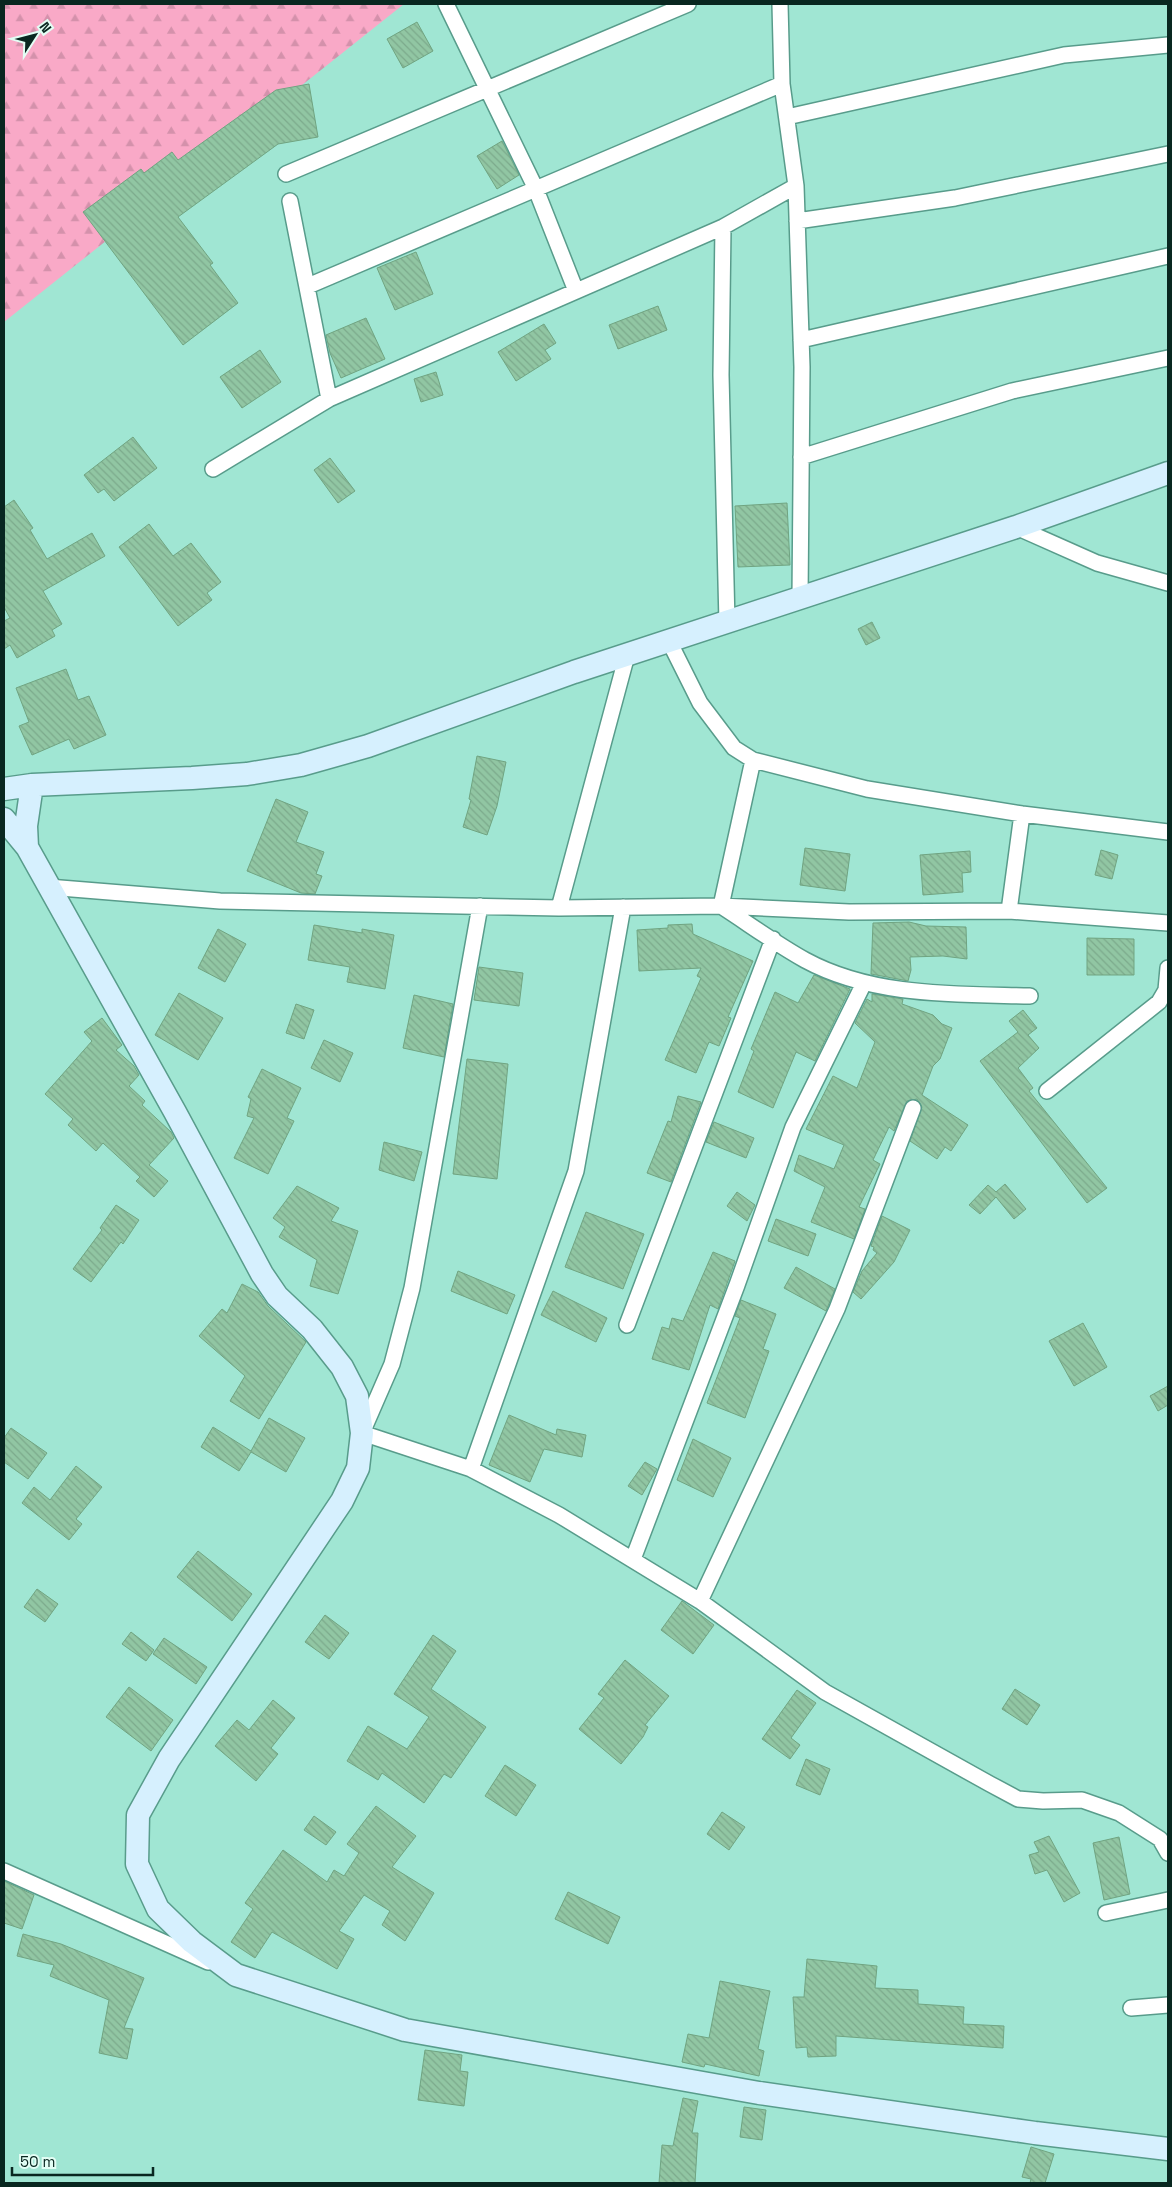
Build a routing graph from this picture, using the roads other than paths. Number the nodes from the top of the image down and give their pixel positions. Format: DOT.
graph roads {
  1 [pos="446,4"];
  2 [pos="688,4"];
  3 [pos="780,4"];
  4 [pos="1168,44"];
  5 [pos="782,84"];
  6 [pos="488,88"];
  7 [pos="787,117"];
  8 [pos="1168,154"];
  9 [pos="286,174"];
  10 [pos="796,186"];
  11 [pos="535,187"];
  12 [pos="290,201"];
  13 [pos="797,221"];
  14 [pos="723,227"];
  15 [pos="1168,256"];
  16 [pos="308,286"];
  17 [pos="576,291"];
  18 [pos="801,340"];
  19 [pos="1168,358"];
  20 [pos="329,399"];
  21 [pos="801,457"];
  22 [pos="212,469"];
  23 [pos="1168,473"];
  24 [pos="1016,527"];
  25 [pos="1168,583"];
  26 [pos="800,599"];
  27 [pos="727,623"];
  28 [pos="670,641"];
  29 [pos="627,655"];
  30 [pos="753,760"];
  31 [pos="32,785"];
  32 [pos="4,789"];
  33 [pos="1022,814"];
  34 [pos="4,819"];
  35 [pos="1168,832"];
  36 [pos="27,847"];
  37 [pos="48,887"];
  38 [pos="480,906"];
  39 [pos="721,906"];
  40 [pos="623,907"];
  41 [pos="559,908"];
  42 [pos="1009,911"];
  43 [pos="1168,924"];
  44 [pos="772,939"];
  45 [pos="1168,968"];
  46 [pos="864,983"];
  47 [pos="1030,996"];
  48 [pos="1048,1091"];
  49 [pos="913,1108"];
  50 [pos="627,1325"];
  51 [pos="362,1433"];
  52 [pos="471,1469"];
  53 [pos="634,1559"];
  54 [pos="700,1601"];
  55 [pos="1168,1852"];
  56 [pos="4,1871"];
  57 [pos="1168,1900"];
  58 [pos="1106,1913"];
  59 [pos="236,1976"];
  60 [pos="1168,2005"];
  61 [pos="1131,2008"];
  62 [pos="1168,2149"];
  1 -- 6 [label="street"];
  2 -- 6 [label="street"];
  3 -- 5 [label="street"];
  4 -- 7 [label="street"];
  5 -- 7 [label="street"];
  5 -- 11 [label="street"];
  6 -- 9 [label="street"];
  6 -- 11 [label="street"];
  7 -- 10 [label="street"];
  8 -- 13 [label="street"];
  10 -- 13 [label="street"];
  10 -- 14 [label="street"];
  11 -- 16 [label="street"];
  11 -- 17 [label="street"];
  12 -- 16 [label="street"];
  13 -- 18 [label="street"];
  14 -- 17 [label="street"];
  14 -- 27 [label="street"];
  15 -- 18 [label="street"];
  16 -- 20 [label="street"];
  17 -- 20 [label="street"];
  18 -- 21 [label="street"];
  19 -- 21 [label="street"];
  20 -- 22 [label="street"];
  21 -- 26 [label="street"];
  23 -- 24 [label="main road"];
  24 -- 25 [label="street"];
  24 -- 26 [label="main road"];
  26 -- 27 [label="main road"];
  27 -- 28 [label="main road"];
  28 -- 29 [label="main road"];
  28 -- 30 [label="street"];
  29 -- 31 [label="main road"];
  29 -- 41 [label="street"];
  30 -- 33 [label="street"];
  30 -- 39 [label="street"];
  31 -- 32 [label="main road"];
  31 -- 36 [label="main road"];
  33 -- 35 [label="street"];
  33 -- 42 [label="street"];
  34 -- 36 [label="main road"];
  36 -- 37 [label="main road"];
  37 -- 38 [label="street"];
  37 -- 51 [label="main road"];
  38 -- 41 [label="street"];
  38 -- 51 [label="street"];
  39 -- 40 [label="street"];
  39 -- 42 [label="street"];
  39 -- 44 [label="street"];
  40 -- 41 [label="street"];
  40 -- 52 [label="street"];
  42 -- 43 [label="street"];
  44 -- 46 [label="street"];
  44 -- 50 [label="street"];
  45 -- 48 [label="street"];
  46 -- 47 [label="street"];
  46 -- 53 [label="street"];
  49 -- 54 [label="street"];
  51 -- 52 [label="street"];
  51 -- 59 [label="main road"];
  52 -- 53 [label="street"];
  53 -- 54 [label="street"];
  54 -- 55 [label="street"];
  56 -- 59 [label="street"];
  57 -- 58 [label="street"];
  59 -- 62 [label="main road"];
  60 -- 61 [label="street"];
}
